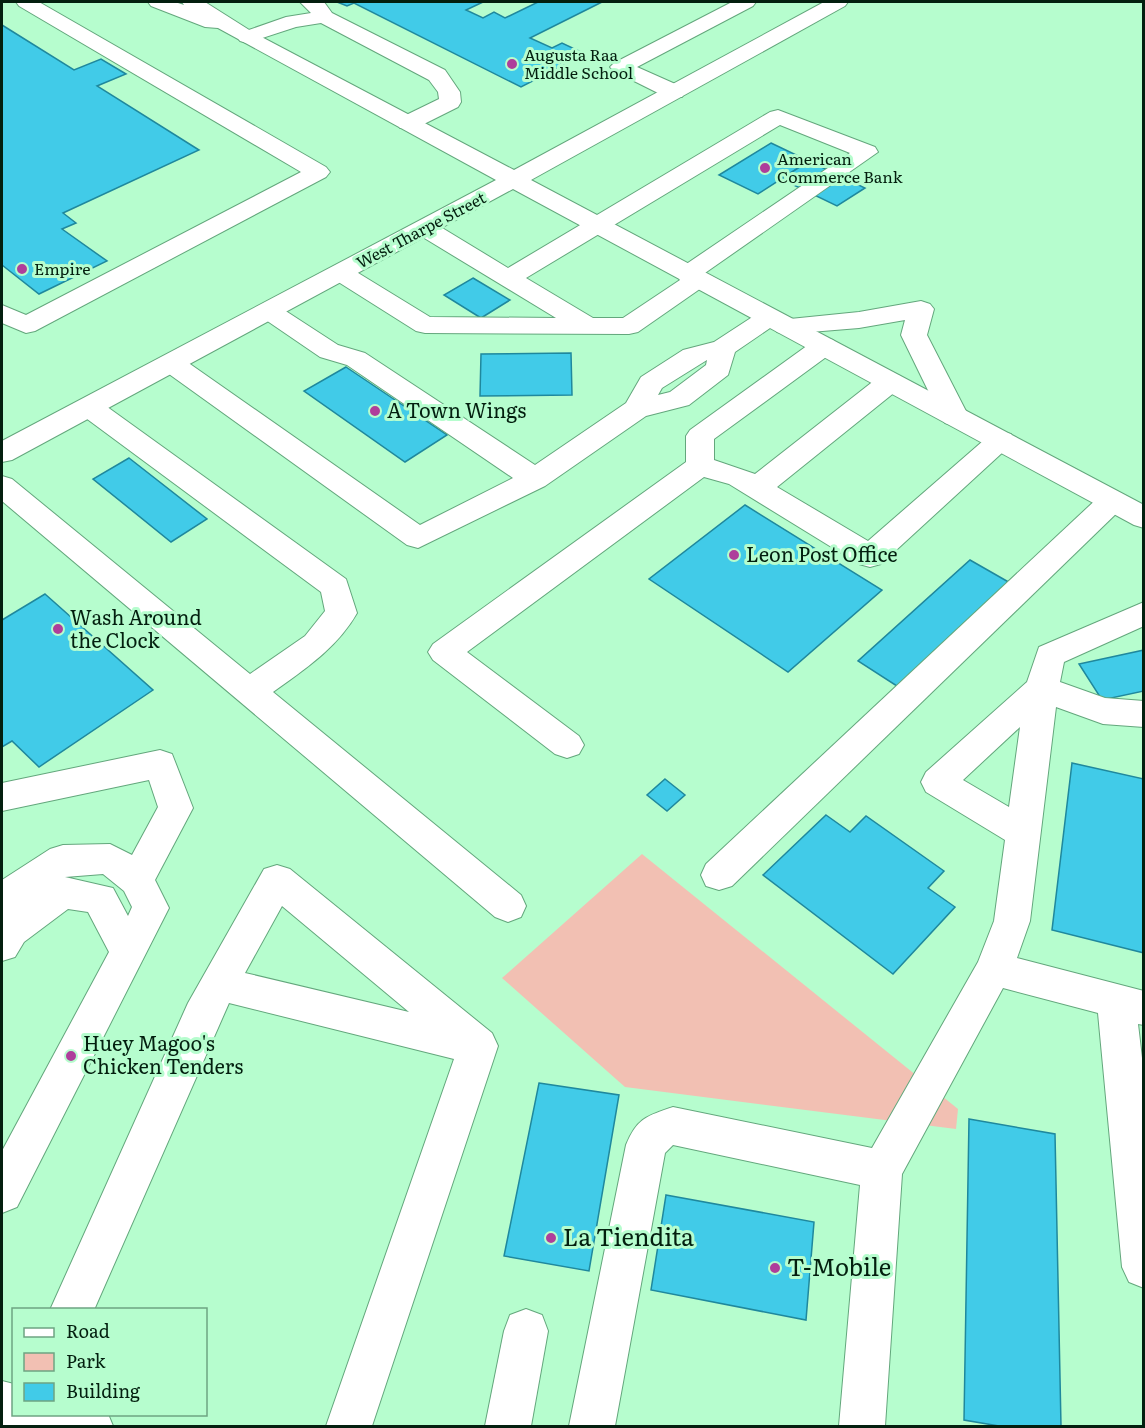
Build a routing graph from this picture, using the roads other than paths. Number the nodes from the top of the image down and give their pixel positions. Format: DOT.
graph roads {
  1 [pos="26,2"];
  2 [pos="158,2"];
  3 [pos="192,2"];
  4 [pos="746,2"];
  5 [pos="838,2"];
  6 [pos="317,9"];
  7 [pos="247,37"];
  8 [pos="674,92"];
  9 [pos="408,123"];
  10 [pos="513,180"];
  11 [pos="597,225"];
  12 [pos="424,228"];
  13 [pos="341,273"];
  14 [pos="693,277"];
  15 [pos="508,278"];
  16 [pos="269,311"];
  17 [pos="2,313"];
  18 [pos="778,322"];
  19 [pos="588,326"];
  20 [pos="824,346"];
  21 [pos="171,363"];
  22 [pos="890,382"];
  23 [pos="89,406"];
  24 [pos="955,417"];
  25 [pos="1001,441"];
  26 [pos="2,453"];
  27 [pos="700,466"];
  28 [pos="535,479"];
  29 [pos="2,486"];
  30 [pos="756,488"];
  31 [pos="1112,501"];
  32 [pos="1143,518"];
  33 [pos="1143,613"];
  34 [pos="1042,688"];
  35 [pos="250,691"];
  36 [pos="1143,714"];
  37 [pos="567,745"];
  38 [pos="2,797"];
  39 [pos="1023,833"];
  40 [pos="719,875"];
  41 [pos="137,880"];
  42 [pos="508,906"];
  43 [pos="2,911"];
  44 [pos="2,945"];
  45 [pos="128,952"];
  46 [pos="994,969"];
  47 [pos="219,984"];
  48 [pos="1130,1005"];
  49 [pos="478,1046"];
  50 [pos="882,1170"];
  51 [pos="2,1192"];
  52 [pos="1143,1263"];
  53 [pos="73,1308"];
  54 [pos="526,1331"];
  55 [pos="51,1416"];
  56 [pos="90,1426"];
  57 [pos="349,1426"];
  58 [pos="508,1426"];
  59 [pos="592,1426"];
  60 [pos="862,1426"];
  1 -- 17 [label="main road"];
  2 -- 7 [label="main road"];
  3 -- 7 [label="main road"];
  4 -- 8 [label="main road"];
  5 -- 8 [label="main road, West Tharpe Street"];
  6 -- 7 [label="main road"];
  6 -- 9 [label="main road"];
  7 -- 9 [label="main road"];
  8 -- 10 [label="main road, West Tharpe Street"];
  9 -- 10 [label="main road"];
  10 -- 11 [label="main road"];
  10 -- 12 [label="main road, West Tharpe Street"];
  11 -- 14 [label="main road"];
  11 -- 14 [label="main road"];
  11 -- 15 [label="main road"];
  12 -- 13 [label="main road, West Tharpe Street"];
  12 -- 15 [label="main road"];
  13 -- 16 [label="main road, West Tharpe Street"];
  13 -- 19 [label="main road"];
  14 -- 18 [label="main road"];
  14 -- 19 [label="main road"];
  15 -- 19 [label="main road"];
  16 -- 21 [label="main road, West Tharpe Street"];
  16 -- 28 [label="main road"];
  18 -- 20 [label="main road"];
  18 -- 24 [label="main road"];
  18 -- 28 [label="main road"];
  20 -- 22 [label="main road"];
  20 -- 27 [label="main road"];
  21 -- 23 [label="main road, West Tharpe Street"];
  21 -- 28 [label="main road"];
  22 -- 24 [label="main road"];
  22 -- 30 [label="main road"];
  23 -- 26 [label="main road, West Tharpe Street"];
  23 -- 35 [label="main road"];
  24 -- 25 [label="main road"];
  25 -- 30 [label="main road"];
  25 -- 31 [label="main road"];
  27 -- 30 [label="main road"];
  27 -- 37 [label="main road"];
  29 -- 35 [label="main road"];
  31 -- 32 [label="main road"];
  31 -- 40 [label="main road"];
  33 -- 34 [label="main road"];
  34 -- 36 [label="main road"];
  34 -- 39 [label="main road"];
  34 -- 39 [label="main road"];
  35 -- 42 [label="main road"];
  38 -- 41 [label="main road"];
  39 -- 46 [label="main road"];
  41 -- 43 [label="main road"];
  41 -- 45 [label="main road"];
  44 -- 45 [label="main road"];
  45 -- 51 [label="main road"];
  46 -- 48 [label="main road"];
  46 -- 50 [label="main road"];
  47 -- 49 [label="main road"];
  47 -- 49 [label="main road"];
  47 -- 53 [label="main road"];
  48 -- 52 [label="main road"];
  49 -- 57 [label="main road"];
  50 -- 59 [label="main road"];
  50 -- 60 [label="main road"];
  54 -- 58 [label="main road"];
  55 -- 56 [label="main road"];
}
